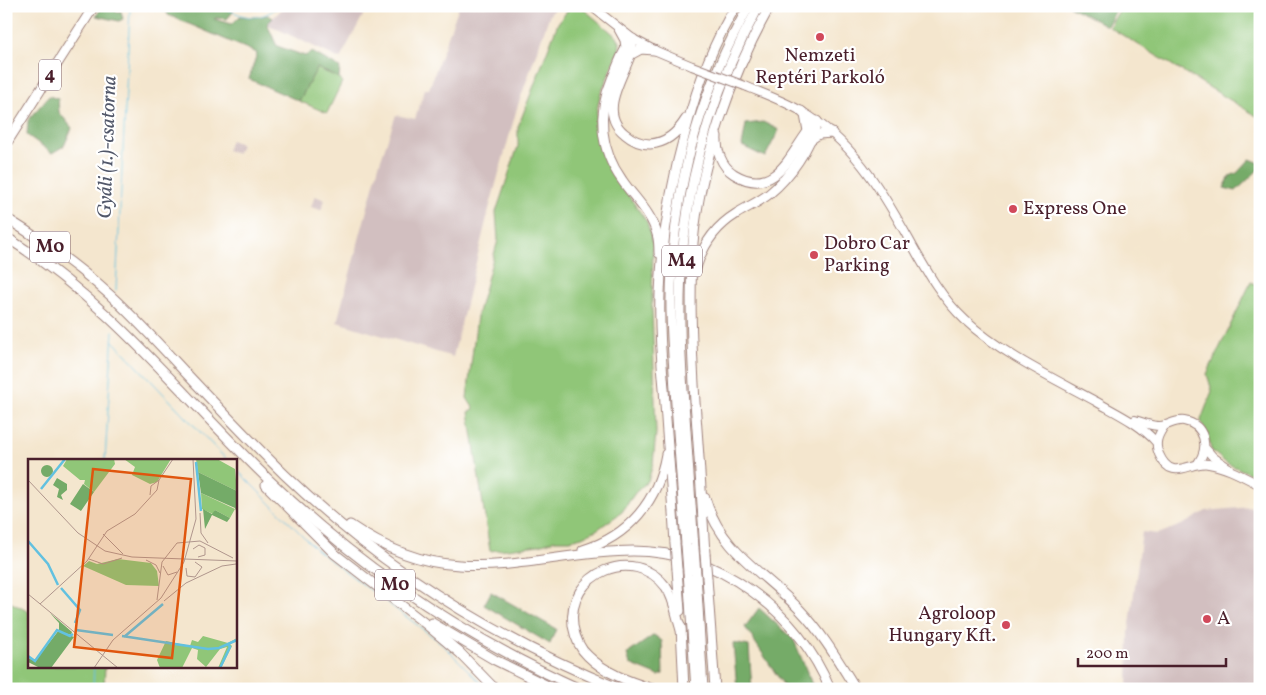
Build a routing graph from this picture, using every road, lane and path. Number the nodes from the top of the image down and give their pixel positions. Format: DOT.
graph roads {
  1 [pos="94,6"];
  2 [pos="591,6"];
  3 [pos="736,6"];
  4 [pos="749,6"];
  5 [pos="759,6"];
  6 [pos="770,6"];
  7 [pos="619,29"];
  8 [pos="633,38"];
  9 [pos="654,50"];
  10 [pos="628,52"];
  11 [pos="690,111"];
  12 [pos="801,111"];
  13 [pos="817,121"];
  14 [pos="718,128"];
  15 [pos="832,133"];
  16 [pos="809,136"];
  17 [pos="6,144"];
  18 [pos="6,218"];
  19 [pos="6,237"];
  20 [pos="661,270"];
  21 [pos="691,290"];
  22 [pos="1125,417"];
  23 [pos="1165,425"];
  24 [pos="667,439"];
  25 [pos="1156,442"];
  26 [pos="235,445"];
  27 [pos="1206,448"];
  28 [pos="699,463"];
  29 [pos="1198,464"];
  30 [pos="1239,475"];
  31 [pos="1260,485"];
  32 [pos="314,502"];
  33 [pos="690,547"];
  34 [pos="559,557"];
  35 [pos="692,573"];
  36 [pos="391,597"];
  37 [pos="681,630"];
  38 [pos="684,687"];
  39 [pos="495,689"];
  40 [pos="554,689"];
  41 [pos="580,689"];
  42 [pos="620,689"];
  43 [pos="652,689"];
  44 [pos="696,689"];
  45 [pos="703,689"];
  46 [pos="715,689"];
  47 [pos="830,689"];
  48 [pos="856,689"];
  1 -- 17 [label="main road, 4"];
  2 -- 7 [label="main road"];
  3 -- 11 [label="main road"];
  4 -- 33 [label="main road, M4"];
  5 -- 33 [label="main road, M4"];
  6 -- 14 [label="main road"];
  7 -- 8 [label="main road"];
  7 -- 10 [label="main road"];
  8 -- 9 [label="main road"];
  8 -- 10 [label="main road"];
  9 -- 10 [label="main road"];
  9 -- 12 [label="main road, bridge"];
  10 -- 11 [label="main road"];
  10 -- 20 [label="main road"];
  11 -- 20 [label="main road"];
  12 -- 13 [label="main road"];
  12 -- 16 [label="main road"];
  13 -- 15 [label="main road"];
  13 -- 16 [label="main road"];
  14 -- 16 [label="main road"];
  14 -- 21 [label="main road"];
  15 -- 16 [label="main road"];
  15 -- 22 [label="main road"];
  16 -- 21 [label="main road"];
  18 -- 32 [label="main road, M0"];
  19 -- 26 [label="main road, M0"];
  20 -- 24 [label="main road"];
  21 -- 28 [label="main road"];
  22 -- 23 [label="main road"];
  22 -- 25 [label="main road"];
  23 -- 25 [label="main road"];
  23 -- 27 [label="main road"];
  24 -- 34 [label="main road"];
  24 -- 37 [label="main road, bridge"];
  25 -- 29 [label="main road"];
  26 -- 36 [label="main road"];
  26 -- 41 [label="main road, M0"];
  27 -- 29 [label="main road"];
  27 -- 30 [label="main road"];
  28 -- 46 [label="main road, bridge"];
  28 -- 48 [label="main road"];
  29 -- 30 [label="main road"];
  30 -- 31 [label="main road"];
  32 -- 34 [label="main road"];
  32 -- 42 [label="main road, M0"];
  33 -- 35 [label="main road, M4, bridge"];
  34 -- 47 [label="main road"];
  35 -- 44 [label="main road, M4"];
  35 -- 45 [label="main road, M4"];
  36 -- 39 [label="main road"];
  36 -- 40 [label="main road"];
  37 -- 38 [label="main road"];
  37 -- 43 [label="main road"];
}
